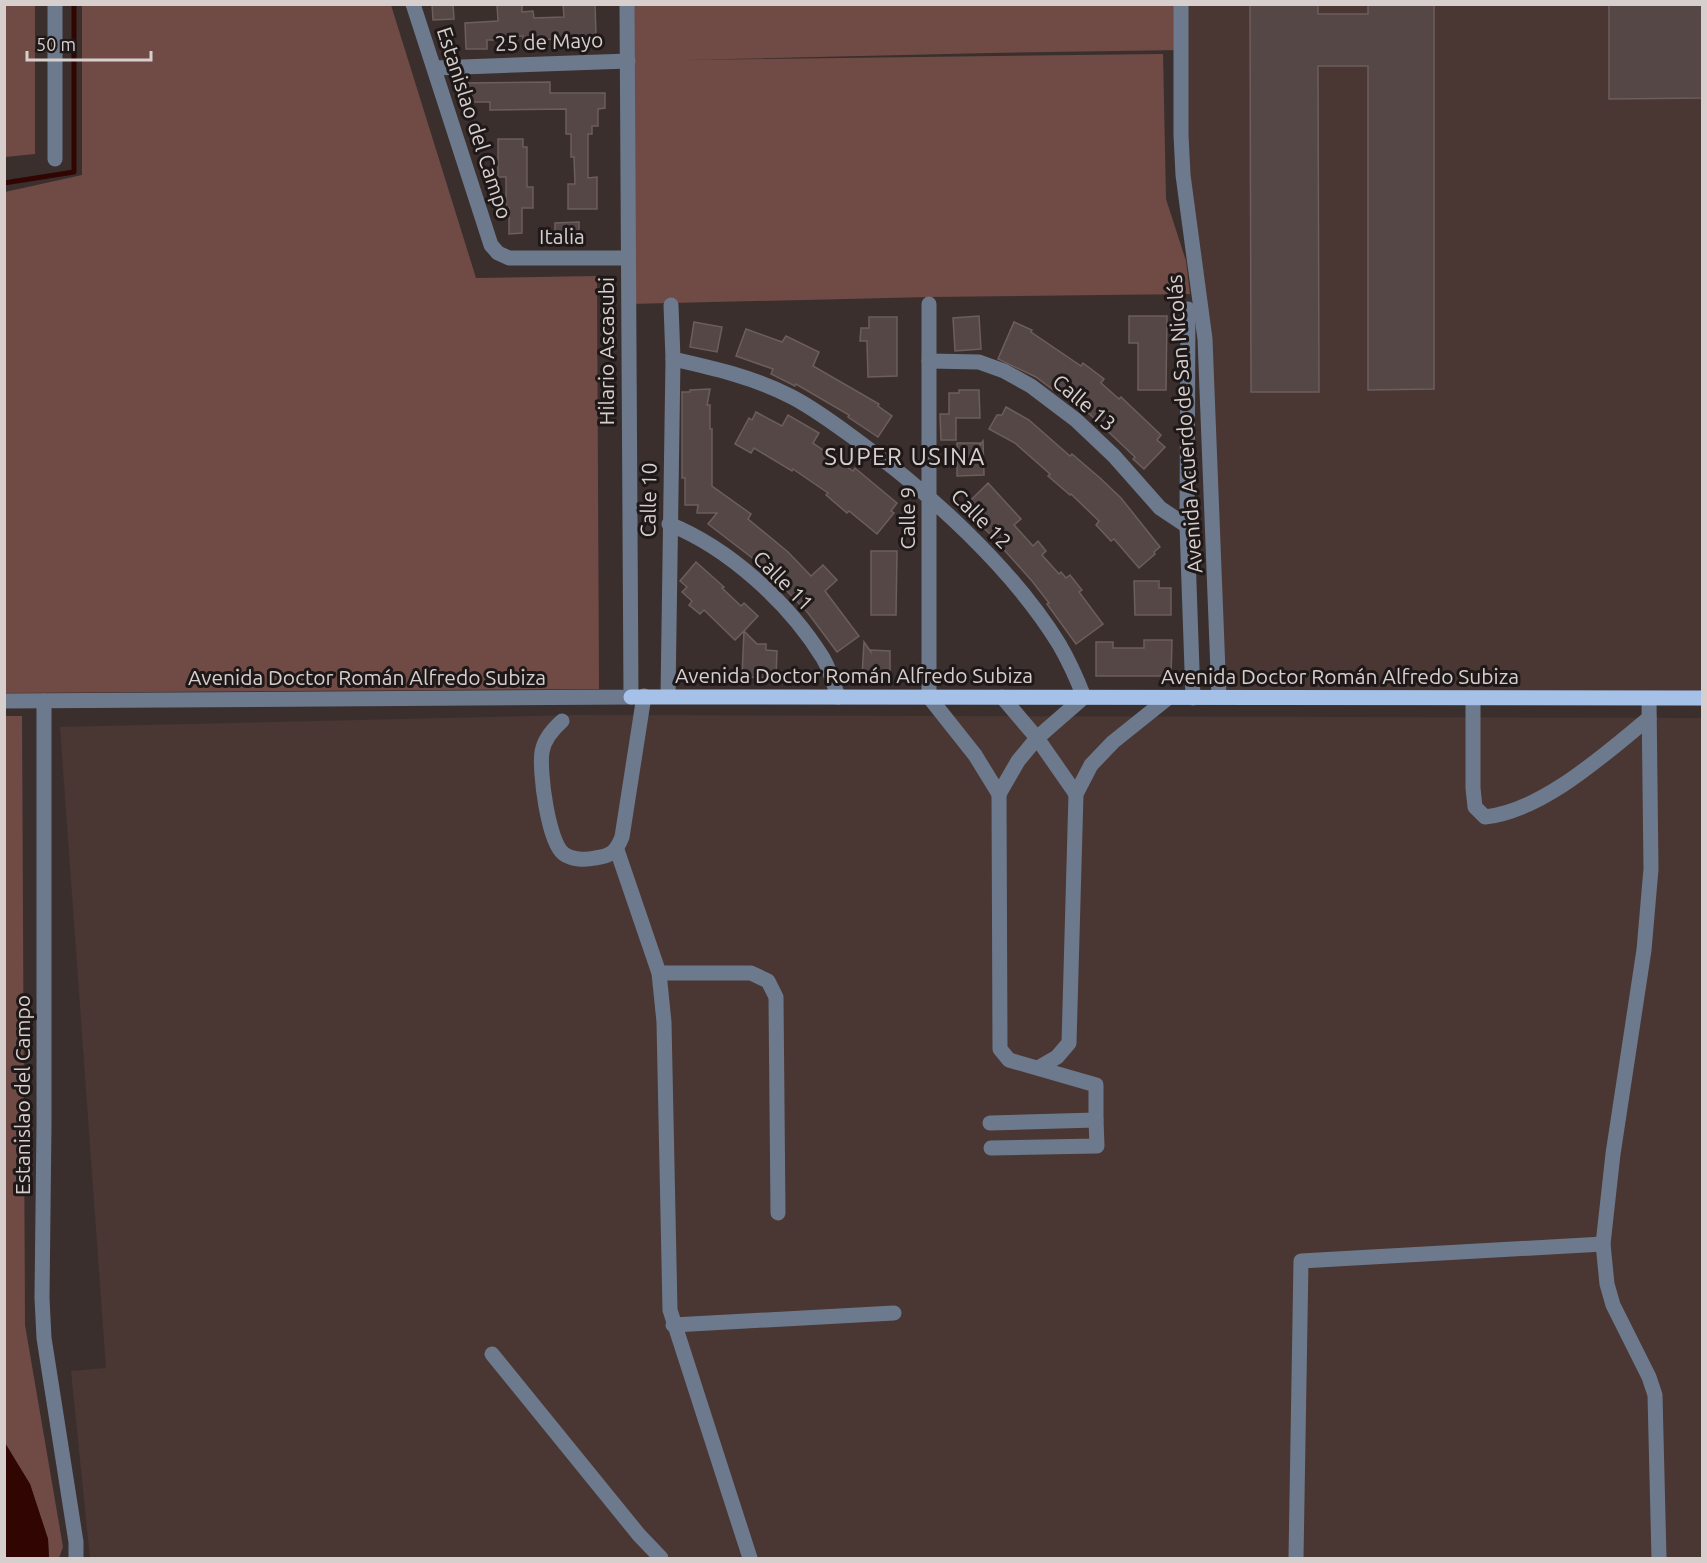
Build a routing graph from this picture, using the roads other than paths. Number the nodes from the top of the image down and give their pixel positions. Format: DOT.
graph roads {
  1 [pos="55,4"];
  2 [pos="413,4"];
  3 [pos="627,4"];
  4 [pos="1180,4"];
  5 [pos="628,61"];
  6 [pos="435,68"];
  7 [pos="55,159"];
  8 [pos="498,252"];
  9 [pos="627,258"];
  10 [pos="929,304"];
  11 [pos="671,305"];
  12 [pos="1188,309"];
  13 [pos="673,359"];
  14 [pos="929,361"];
  15 [pos="929,497"];
  16 [pos="669,524"];
  17 [pos="1187,526"];
  18 [pos="668,696"];
  19 [pos="638,697"];
  20 [pos="838,697"];
  21 [pos="929,697"];
  22 [pos="1002,697"];
  23 [pos="1084,697"];
  24 [pos="1220,697"];
  25 [pos="1168,698"];
  26 [pos="1193,698"];
  27 [pos="1702,698"];
  28 [pos="1473,699"];
  29 [pos="1649,699"];
  30 [pos="4,701"];
  31 [pos="44,701"];
  32 [pos="1649,718"];
  33 [pos="562,721"];
  34 [pos="1037,738"];
  35 [pos="999,794"];
  36 [pos="1076,794"];
  37 [pos="617,850"];
  38 [pos="659,973"];
  39 [pos="1038,1068"];
  40 [pos="1096,1120"];
  41 [pos="990,1123"];
  42 [pos="991,1148"];
  43 [pos="778,1213"];
  44 [pos="1603,1244"];
  45 [pos="894,1313"];
  46 [pos="673,1325"];
  47 [pos="492,1354"];
  48 [pos="76,1558"];
  49 [pos="661,1558"];
  50 [pos="750,1558"];
  51 [pos="1296,1558"];
  52 [pos="1659,1558"];
  1 -- 7 [label="street"];
  2 -- 6 [label="street, Estanislao del Campo"];
  3 -- 5 [label="street, Hilario Ascasubi"];
  4 -- 24 [label="street, Avenida Acuerdo de San Nicolás"];
  5 -- 6 [label="street, 25 de Mayo"];
  5 -- 9 [label="street, Hilario Ascasubi"];
  6 -- 8 [label="street, Estanislao del Campo"];
  8 -- 9 [label="street, Italia"];
  9 -- 19 [label="street, Hilario Ascasubi"];
  10 -- 14 [label="street, Calle 9"];
  11 -- 13 [label="street, Calle 10"];
  12 -- 17 [label="street"];
  13 -- 15 [label="street, Calle 12"];
  13 -- 16 [label="street, Calle 10"];
  14 -- 15 [label="street, Calle 9"];
  14 -- 17 [label="street, Calle 13"];
  15 -- 21 [label="street, Calle 9"];
  15 -- 23 [label="street, Calle 12"];
  16 -- 18 [label="street, Calle 10"];
  16 -- 20 [label="street, Calle 11"];
  17 -- 26 [label="street"];
  18 -- 19 [label="main road, Avenida Doctor Román Alfredo Subiza"];
  18 -- 20 [label="main road, Avenida Doctor Román Alfredo Subiza"];
  19 -- 31 [label="street, Avenida Doctor Román Alfredo Subiza"];
  19 -- 37 [label="street, Hilario Ascasubi"];
  20 -- 21 [label="main road, Avenida Doctor Román Alfredo Subiza"];
  21 -- 22 [label="main road, Avenida Doctor Román Alfredo Subiza"];
  21 -- 35 [label="street"];
  22 -- 23 [label="main road, Avenida Doctor Román Alfredo Subiza"];
  22 -- 34 [label="street"];
  23 -- 25 [label="main road, Avenida Doctor Román Alfredo Subiza"];
  23 -- 34 [label="street"];
  24 -- 26 [label="main road, Avenida Doctor Román Alfredo Subiza"];
  24 -- 28 [label="main road, Avenida Doctor Román Alfredo Subiza"];
  25 -- 26 [label="main road, Avenida Doctor Román Alfredo Subiza"];
  25 -- 36 [label="street"];
  27 -- 29 [label="main road, Avenida Doctor Román Alfredo Subiza"];
  28 -- 29 [label="main road, Avenida Doctor Román Alfredo Subiza"];
  28 -- 32 [label="street"];
  29 -- 32 [label="street"];
  30 -- 31 [label="street, Avenida Doctor Román Alfredo Subiza"];
  31 -- 48 [label="street, Estanislao del Campo"];
  32 -- 44 [label="street"];
  33 -- 37 [label="street"];
  34 -- 35 [label="street"];
  34 -- 36 [label="street"];
  35 -- 39 [label="street"];
  36 -- 39 [label="street"];
  37 -- 38 [label="street"];
  38 -- 43 [label="street"];
  38 -- 46 [label="street"];
  39 -- 40 [label="street"];
  40 -- 41 [label="street"];
  40 -- 42 [label="street"];
  44 -- 51 [label="street"];
  44 -- 52 [label="street"];
  45 -- 46 [label="street"];
  46 -- 50 [label="street"];
  47 -- 49 [label="street"];
}
